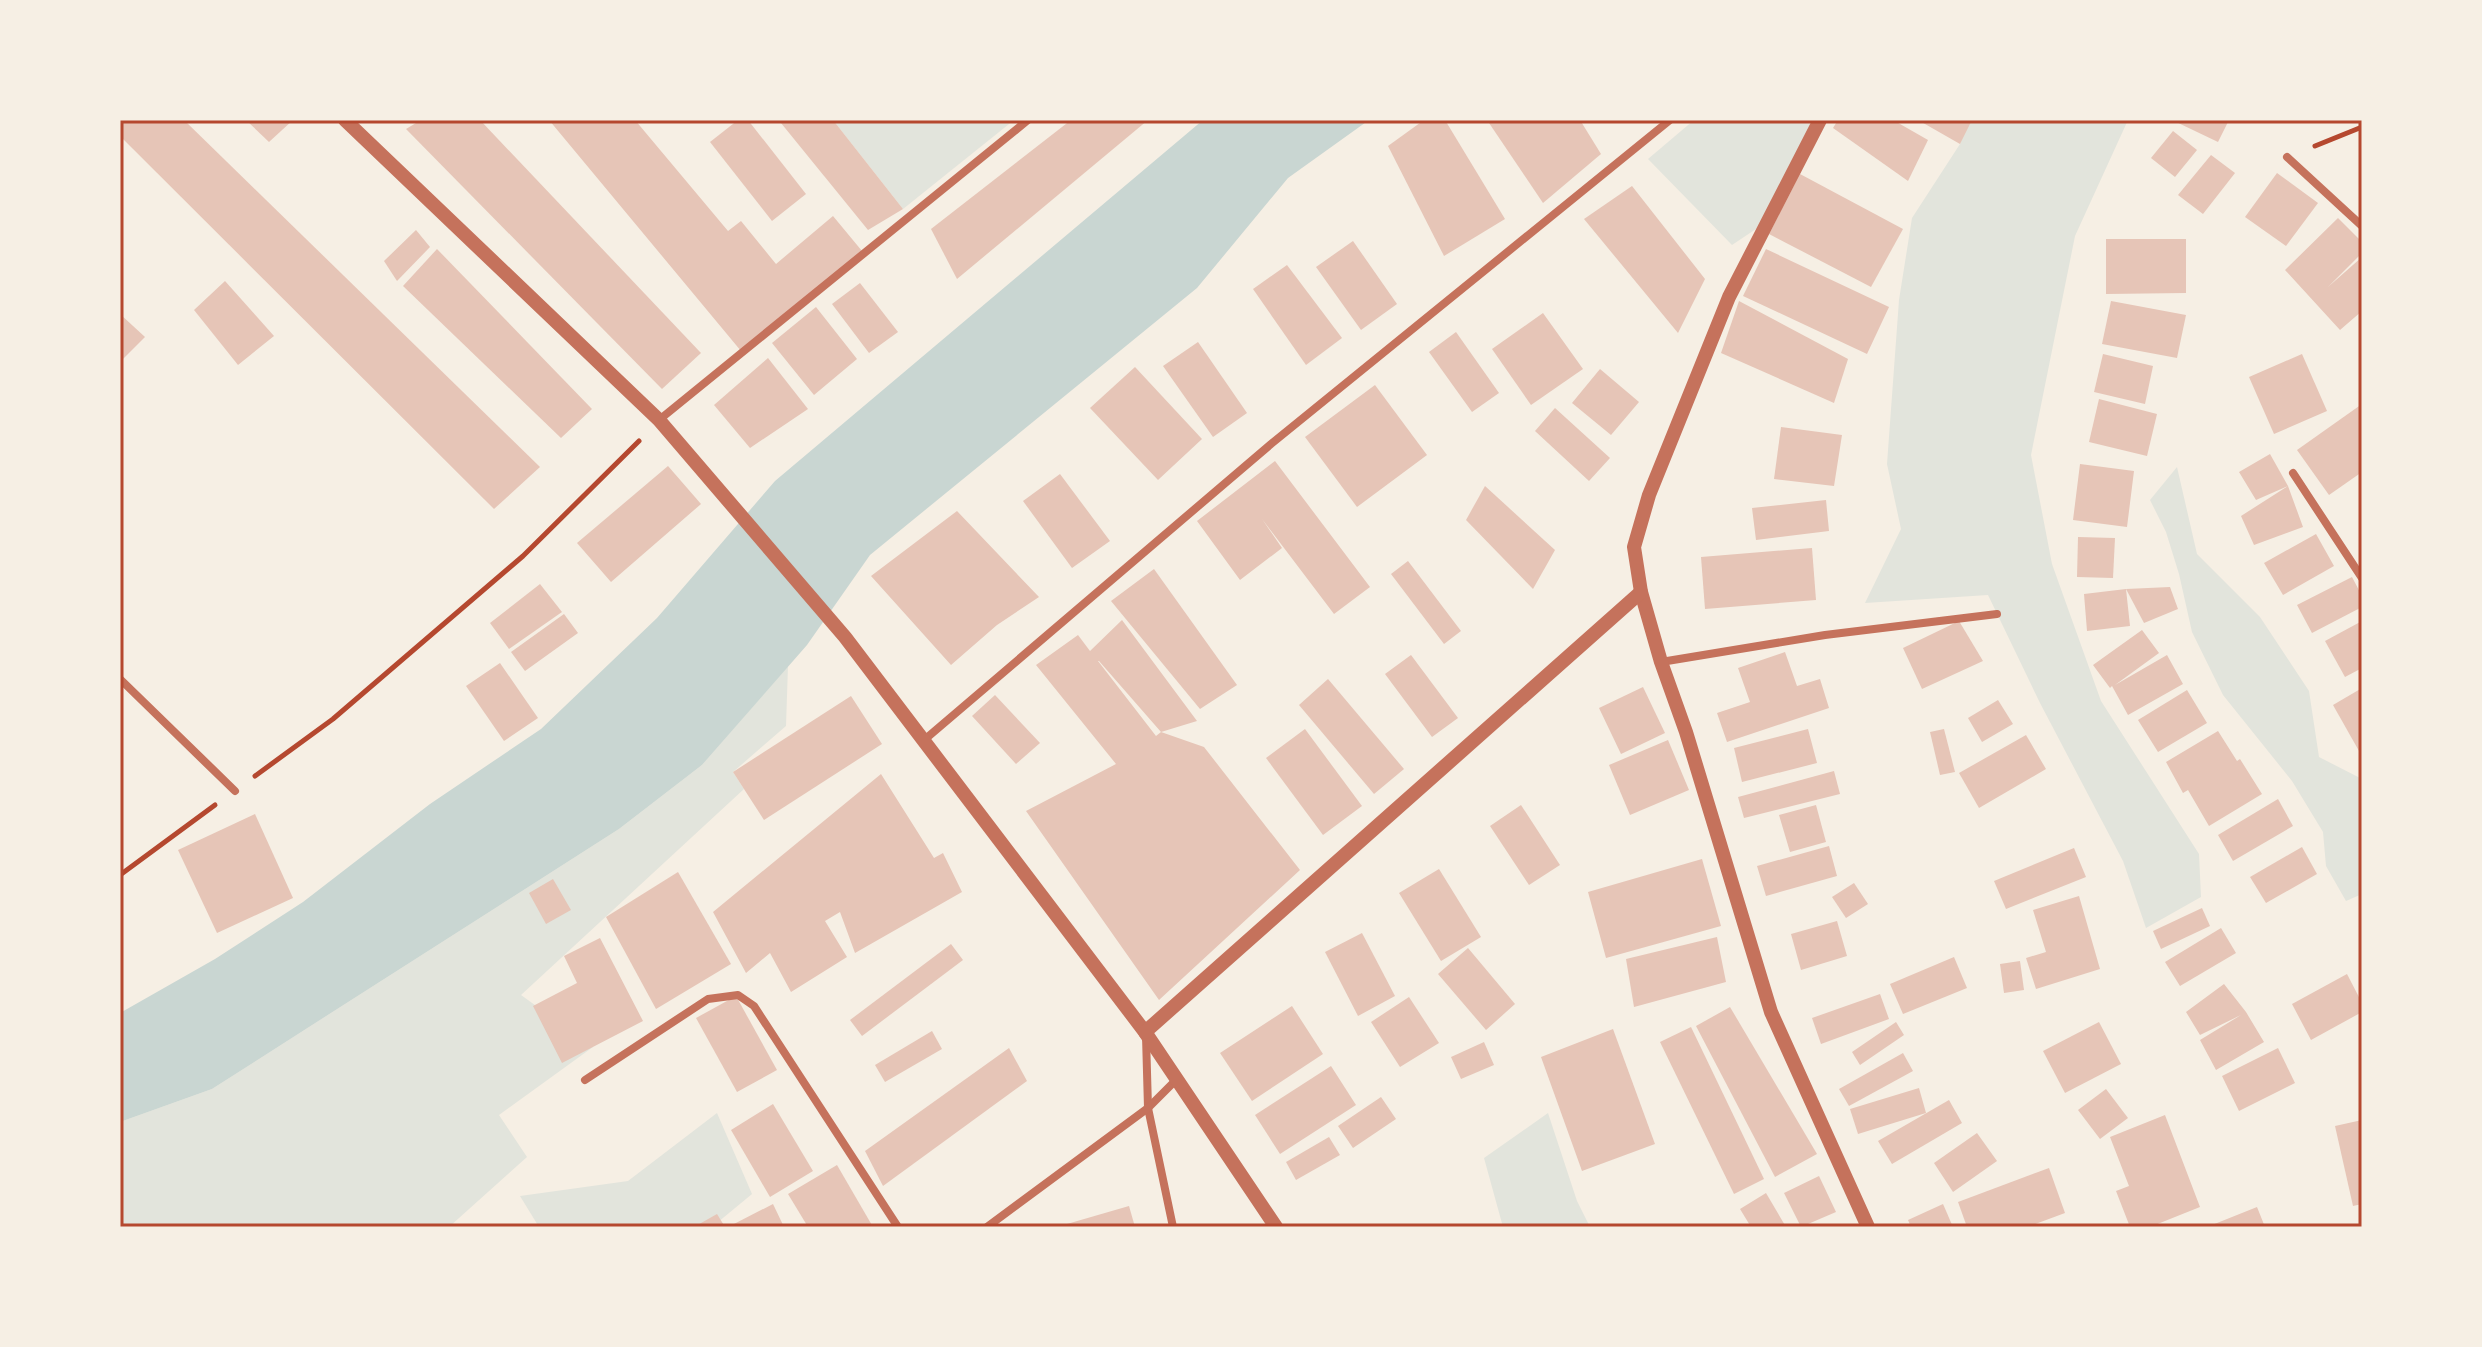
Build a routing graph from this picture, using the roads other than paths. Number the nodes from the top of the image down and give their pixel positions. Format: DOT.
graph roads {
  1 [pos="345,120"];
  2 [pos="1028,120"];
  3 [pos="1670,120"];
  4 [pos="1820,120"];
  5 [pos="2287,157"];
  6 [pos="2362,226"];
  7 [pos="659,420"];
  8 [pos="2293,473"];
  9 [pos="2362,578"];
  10 [pos="1641,592"];
  11 [pos="1997,614"];
  12 [pos="1661,662"];
  13 [pos="120,679"];
  14 [pos="922,741"];
  15 [pos="235,791"];
  16 [pos="1145,1032"];
  17 [pos="1177,1078"];
  18 [pos="585,1080"];
  19 [pos="1148,1108"];
  20 [pos="898,1227"];
  21 [pos="987,1227"];
  22 [pos="1173,1227"];
  23 [pos="1276,1227"];
  24 [pos="1868,1227"];
  1 -- 7 [label="street"];
  2 -- 7 [label="street"];
  3 -- 14 [label="street"];
  4 -- 10 [label="street"];
  5 -- 6 [label="street"];
  7 -- 14 [label="street"];
  8 -- 9 [label="street"];
  10 -- 12 [label="street"];
  10 -- 16 [label="street"];
  11 -- 12 [label="street"];
  12 -- 24 [label="street"];
  13 -- 15 [label="street"];
  14 -- 16 [label="street"];
  16 -- 17 [label="street"];
  16 -- 19 [label="street"];
  17 -- 19 [label="street"];
  17 -- 23 [label="street"];
  18 -- 20 [label="street"];
  19 -- 21 [label="street"];
  19 -- 22 [label="street"];
}
